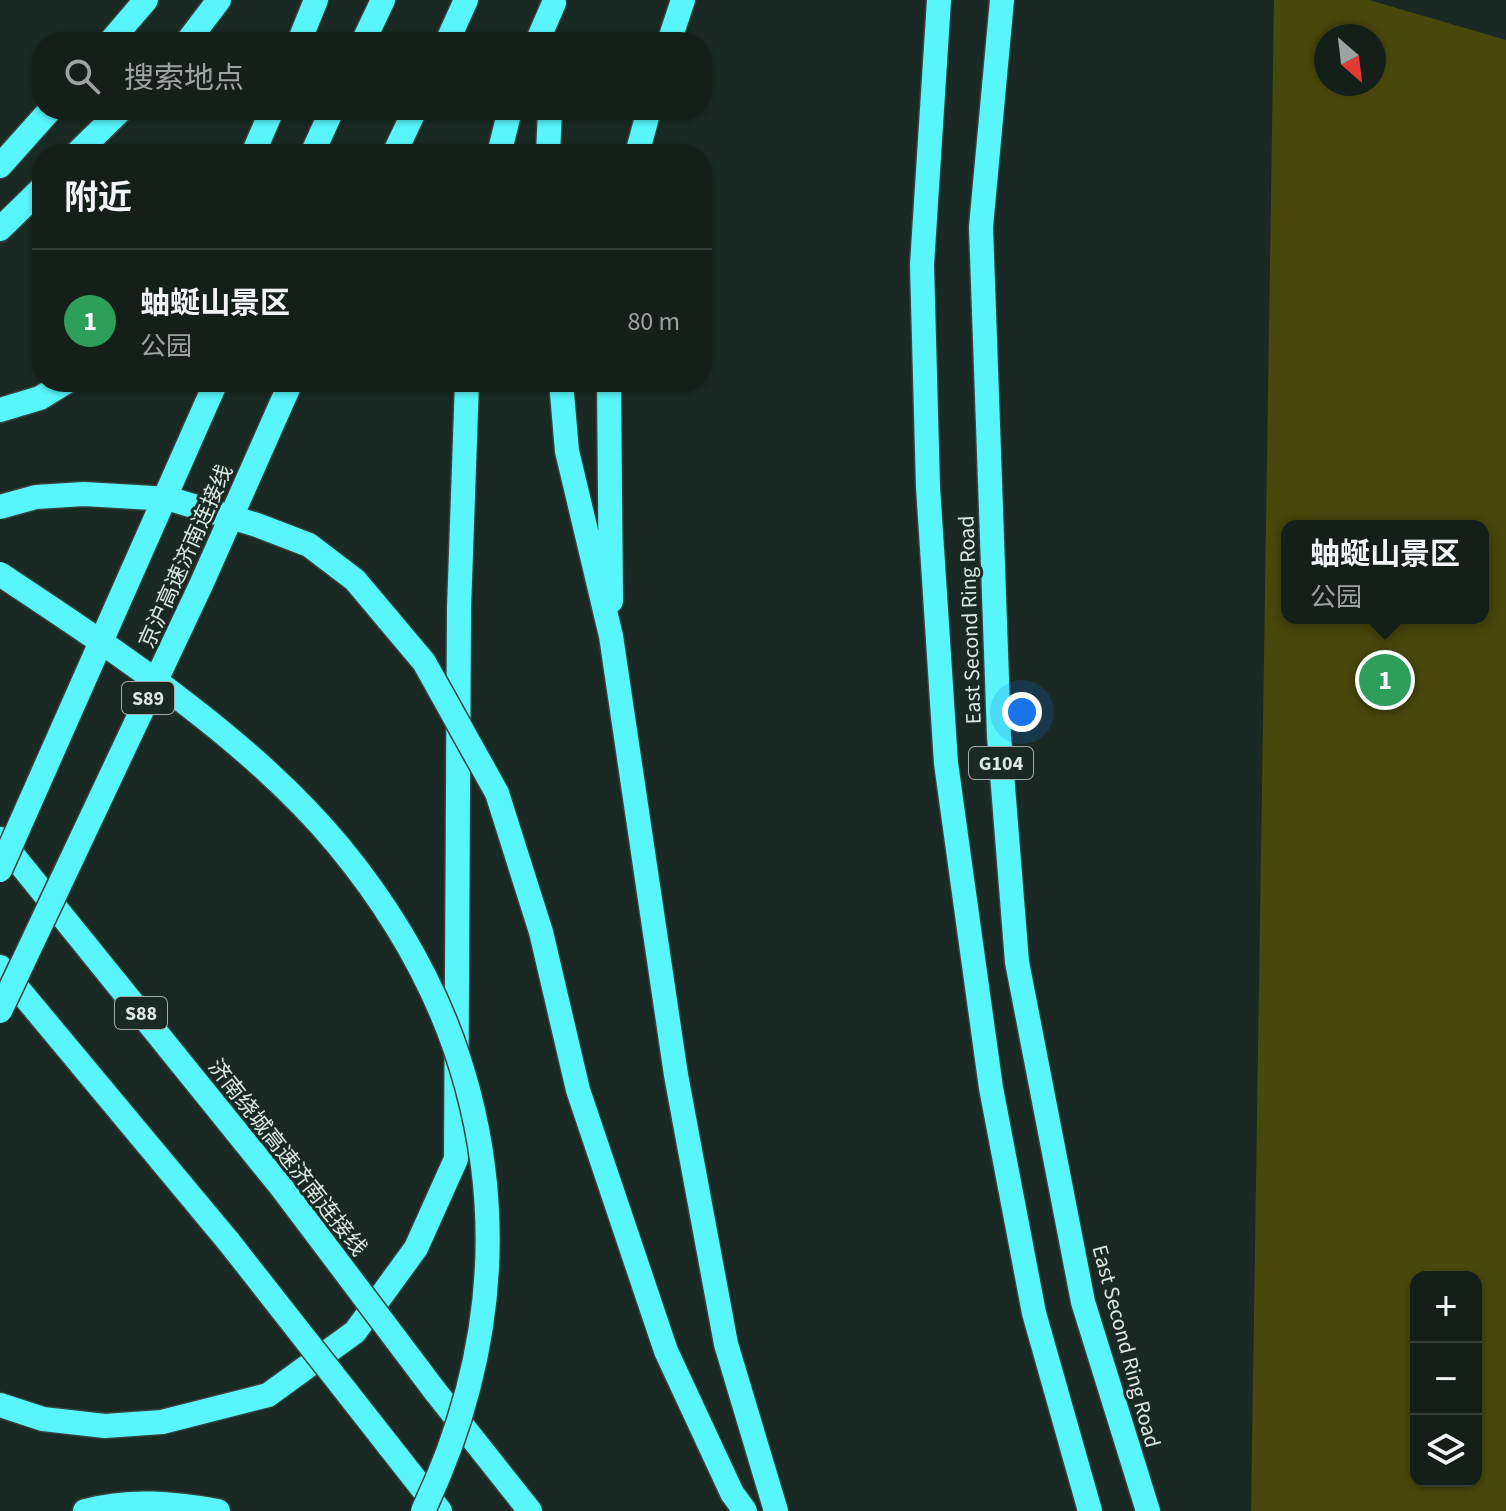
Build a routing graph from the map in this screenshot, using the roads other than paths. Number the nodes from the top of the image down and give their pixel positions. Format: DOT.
graph roads {
  1 [pos="146,0"];
  2 [pos="219,0"];
  3 [pos="316,0"];
  4 [pos="383,0"];
  5 [pos="466,0"];
  6 [pos="683,0"];
  7 [pos="939,0"];
  8 [pos="1002,0"];
  9 [pos="554,1"];
  10 [pos="119,32"];
  11 [pos="195,32"];
  12 [pos="303,32"];
  13 [pos="368,32"];
  14 [pos="452,32"];
  15 [pos="541,32"];
  16 [pos="552,32"];
  17 [pos="672,32"];
  18 [pos="41,120"];
  19 [pos="111,120"];
  20 [pos="268,120"];
  21 [pos="327,120"];
  22 [pos="410,120"];
  23 [pos="508,120"];
  24 [pos="550,120"];
  25 [pos="646,120"];
  26 [pos="86,144"];
  27 [pos="257,144"];
  28 [pos="317,144"];
  29 [pos="399,144"];
  30 [pos="502,144"];
  31 [pos="548,144"];
  32 [pos="640,144"];
  33 [pos="0,166"];
  34 [pos="32,198"];
  35 [pos="0,229"];
  36 [pos="50,392"];
  37 [pos="212,392"];
  38 [pos="287,392"];
  39 [pos="467,392"];
  40 [pos="562,392"];
  41 [pos="609,392"];
  42 [pos="0,410"];
  43 [pos="0,507"];
  44 [pos="0,574"];
  45 [pos="611,636"];
  46 [pos="0,839"];
  47 [pos="0,870"];
  48 [pos="0,967"];
  49 [pos="0,1011"];
  50 [pos="0,1405"];
  51 [pos="85,1511"];
  52 [pos="218,1511"];
  53 [pos="423,1511"];
  54 [pos="440,1511"];
  55 [pos="530,1511"];
  56 [pos="745,1511"];
  57 [pos="776,1511"];
  58 [pos="1090,1511"];
  59 [pos="1148,1511"];
  1 -- 10 [label="highway"];
  2 -- 11 [label="highway"];
  3 -- 12 [label="highway"];
  4 -- 13 [label="highway"];
  5 -- 14 [label="highway"];
  6 -- 17 [label="highway"];
  7 -- 58 [label="highway, East Second Ring Road / G104"];
  8 -- 59 [label="highway, East Second Ring Road / G104"];
  9 -- 15 [label="highway"];
  9 -- 16 [label="highway"];
  18 -- 33 [label="highway"];
  19 -- 26 [label="highway"];
  20 -- 27 [label="highway"];
  21 -- 28 [label="highway"];
  22 -- 29 [label="highway"];
  23 -- 30 [label="highway"];
  24 -- 31 [label="highway"];
  25 -- 32 [label="highway"];
  34 -- 35 [label="highway"];
  36 -- 42 [label="highway"];
  37 -- 47 [label="highway, 京沪高速济南连接线, bridge"];
  38 -- 49 [label="highway, 京沪高速济南连接线 / S89, bridge"];
  39 -- 50 [label="highway"];
  40 -- 45 [label="highway"];
  41 -- 45 [label="highway"];
  43 -- 56 [label="highway, bridge"];
  44 -- 53 [label="highway, bridge"];
  45 -- 57 [label="highway"];
  46 -- 55 [label="highway, 济南绕城高速济南连接线 / S88, bridge"];
  48 -- 54 [label="highway, bridge"];
  51 -- 52 [label="highway"];
}
